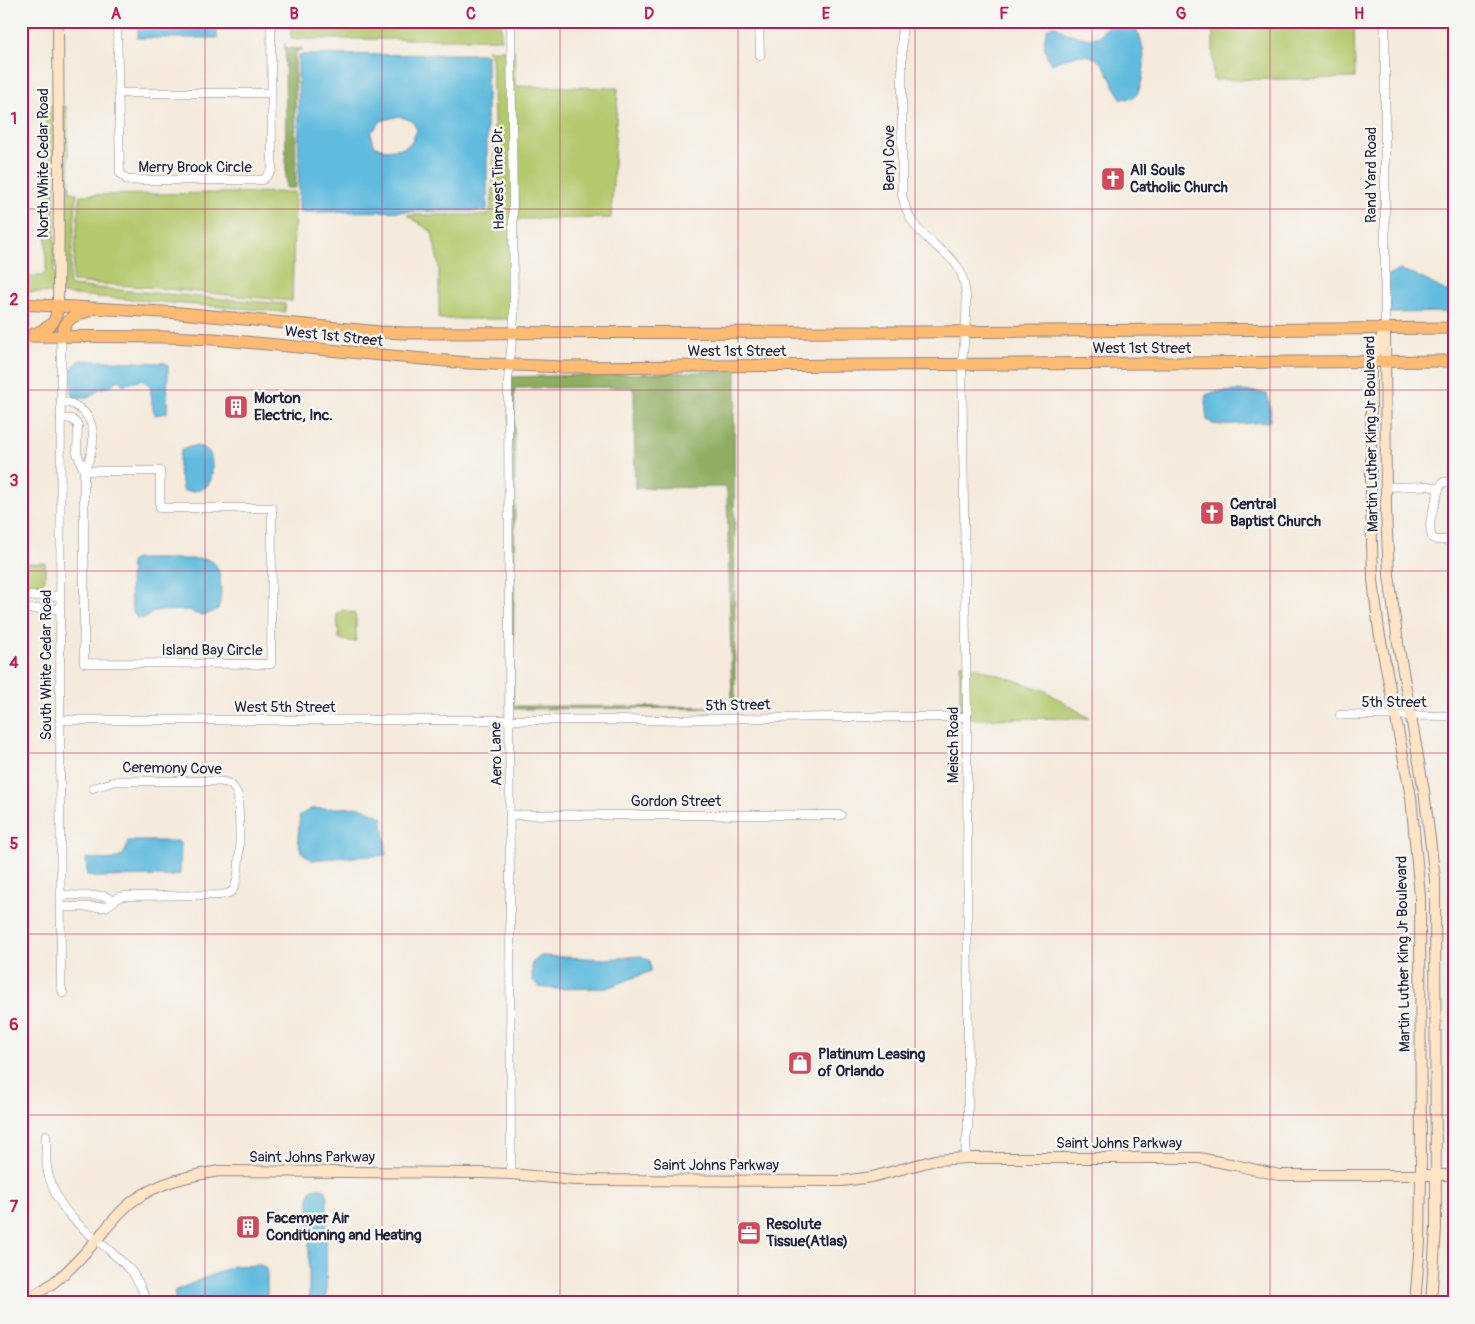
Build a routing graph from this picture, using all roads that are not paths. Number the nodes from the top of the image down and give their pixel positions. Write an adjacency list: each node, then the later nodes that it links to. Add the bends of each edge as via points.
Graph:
1 (58, 21): 12 (main road, North White Cedar Road)
2 (117, 21): 10 (street, Merry Brook Circle)
3 (271, 21): 9 (street, Merry Brook Circle)
4 (511, 21): 17 (street, Harvest Time Dr.)
5 (759, 21): 8 (street)
6 (902, 21): 16 (street, Beryl Cove, via 902,195 908,214 918,228 956,263 964,279)
7 (1385, 21): 14 (street, Rand Yard Road)
8 (760, 56)
9 (272, 92): 10 (street); 10 (street, Merry Brook Circle, via 272,170 263,180 126,180 120,173)
10 (119, 93)
11 (21, 304): 12 (main road, West 1st Street)
12 (58, 305): 13 (main road, West 1st Street); 18 (main road, via 55,321 49,327)
13 (98, 308): 17 (main road, West 1st Street, via 380,332); 19 (main road, via 67,320)
14 (1385, 328): 15 (main road, West 1st Street); 16 (main road, West 1st Street); 21 (main road, Martin Luther King Jr Boulevard); 22 (main road, Martin Luther King Jr Boulevard)
15 (1454, 328)
16 (965, 332): 17 (main road, West 1st Street); 23 (street, Meisch Road)
17 (513, 334): 24 (street, Aero Lane)
18 (25, 336): 19 (main road, West 1st Street)
19 (61, 336): 24 (main road, West 1st Street, via 214,339); 25 (street, South White Cedar Road)
20 (1454, 361): 22 (main road, West 1st Street)
21 (1371, 362): 22 (main road, West 1st Street); 23 (main road, West 1st Street); 37 (main road, Martin Luther King Jr Boulevard, via 1373,580)
22 (1386, 362): 29 (main road, Martin Luther King Jr Boulevard)
23 (962, 364): 24 (main road, West 1st Street); 40 (street, Meisch Road)
24 (510, 365): 42 (street, Aero Lane)
25 (61, 401): 26 (street, South White Cedar Road); 27 (street, Island Bay Circle, via 83,411 92,425 91,458)
26 (61, 418): 27 (street, Island Bay Circle, via 72,419 78,426 77,453); 33 (street, South White Cedar Road)
27 (84, 471): 27 (street, Island Bay Circle, via 160,471 160,508 272,508 271,664 84,663)
28 (1454, 482): 30 (street, via 1443,482)
29 (1386, 487): 30 (street); 38 (main road, Martin Luther King Jr Boulevard, via 1389,575)
30 (1438, 488): 31 (street, via 1432,511 1432,538)
31 (1454, 540)
32 (21, 596): 33 (street)
33 (60, 596): 35 (street, South White Cedar Road)
34 (21, 609): 35 (street)
35 (60, 609): 41 (street, South White Cedar Road)
36 (1340, 715): 37 (street, 5th Street)
37 (1395, 716): 38 (street, 5th Street); 51 (main road, Martin Luther King Jr Boulevard, via 1416,852 1420,896)
38 (1411, 716): 39 (street, 5th Street); 53 (main road, Martin Luther King Jr Boulevard, via 1429,821 1435,879)
39 (1447, 716)
40 (967, 717): 42 (street, 5th Street); 55 (street, Meisch Road)
41 (60, 720): 42 (street, West 5th Street); 46 (street, South White Cedar Road)
42 (510, 720): 44 (street, Aero Lane)
43 (93, 788): 48 (street, Ceremony Cove, via 116,781 212,781 228,782 234,786 238,796 239,865 232,892 222,895 124,896)
44 (511, 815): 45 (street, Gordon Street); 56 (street, Aero Lane)
45 (842, 815)
46 (61, 894): 47 (street, Ceremony Cove); 49 (street, South White Cedar Road)
47 (91, 895): 48 (street, Ceremony Cove, via 105,896); 50 (street)
48 (114, 901): 50 (street, Ceremony Cove, via 106,907)
49 (61, 907): 50 (street, Ceremony Cove); 52 (street, South White Cedar Road)
50 (92, 907)
51 (1420, 976): 53 (main road, via 1427,978 1430,984 1430,1032); 57 (main road, Martin Luther King Jr Boulevard)
52 (63, 993)
53 (1436, 1042): 58 (main road, Martin Luther King Jr Boulevard)
54 (46, 1135): 60 (street, via 48,1176 52,1189 70,1217)
55 (966, 1158): 56 (main road, Saint Johns Parkway, via 935,1160 872,1177 842,1181 575,1180); 57 (main road, Saint Johns Parkway, via 1199,1158 1279,1175)
56 (511, 1174): 60 (main road, Saint Johns Parkway, via 219,1171 160,1185 119,1213)
57 (1421, 1176): 58 (main road, Saint Johns Parkway); 63 (main road, Martin Luther King Jr Boulevard)
58 (1436, 1176): 59 (main road, Saint Johns Parkway); 64 (main road, Martin Luther King Jr Boulevard)
59 (1454, 1176)
60 (96, 1240): 61 (main road, Saint Johns Parkway, via 64,1275 48,1288); 62 (street, via 122,1261 138,1282)
61 (21, 1301)
62 (148, 1303)
63 (1415, 1303)
64 (1431, 1303)

